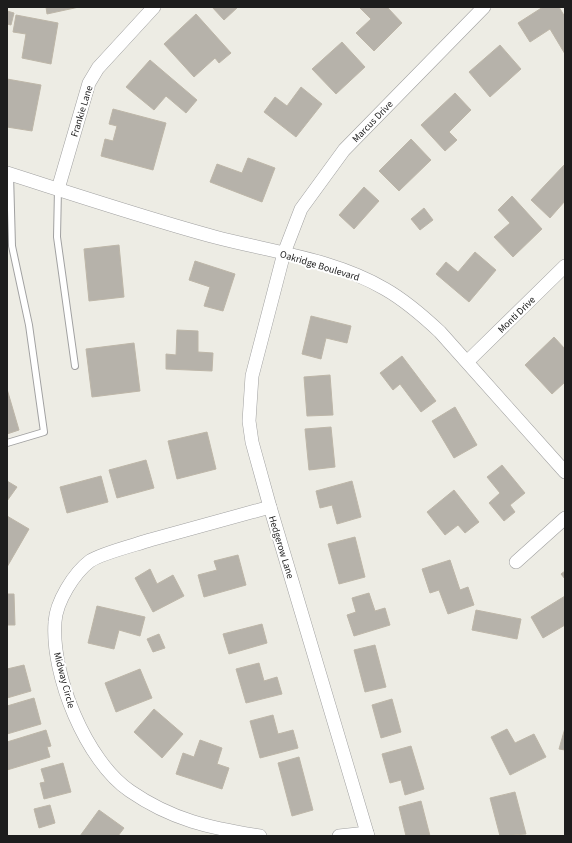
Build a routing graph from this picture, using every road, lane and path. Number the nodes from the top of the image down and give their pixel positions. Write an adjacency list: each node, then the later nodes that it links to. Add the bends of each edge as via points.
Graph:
1 (154, 7): 4 (street, Frankie Lane, via 98,68 89,83)
2 (484, 7): 6 (street, Marcus Drive, via 344,150 301,209)
3 (8, 174): 4 (street, Oakridge Boulevard); 5 (lane)
4 (58, 190): 6 (street, Oakridge Boulevard, via 215,236); 9 (lane, via 57,237)
5 (9, 202): 10 (lane, via 12,246 29,325 44,432)
6 (284, 253): 8 (street, Oakridge Boulevard, via 345,271 384,288 419,313); 12 (street, Hedgerow Lane, via 252,376 250,394 249,421 252,442)
7 (565, 266): 8 (street, Monti Drive)
8 (468, 361): 11 (street, Oakridge Boulevard)
9 (75, 366)
10 (7, 443)
11 (565, 472)
12 (270, 507): 15 (street, Hedgerow Lane); 16 (street, Midway Circle, via 123,548 90,561 65,590 55,621 59,665 76,719 97,757 129,790 166,813 214,828)
13 (565, 518): 14 (street)
14 (516, 562)
15 (368, 834): 17 (street)
16 (260, 836)
17 (338, 836)

